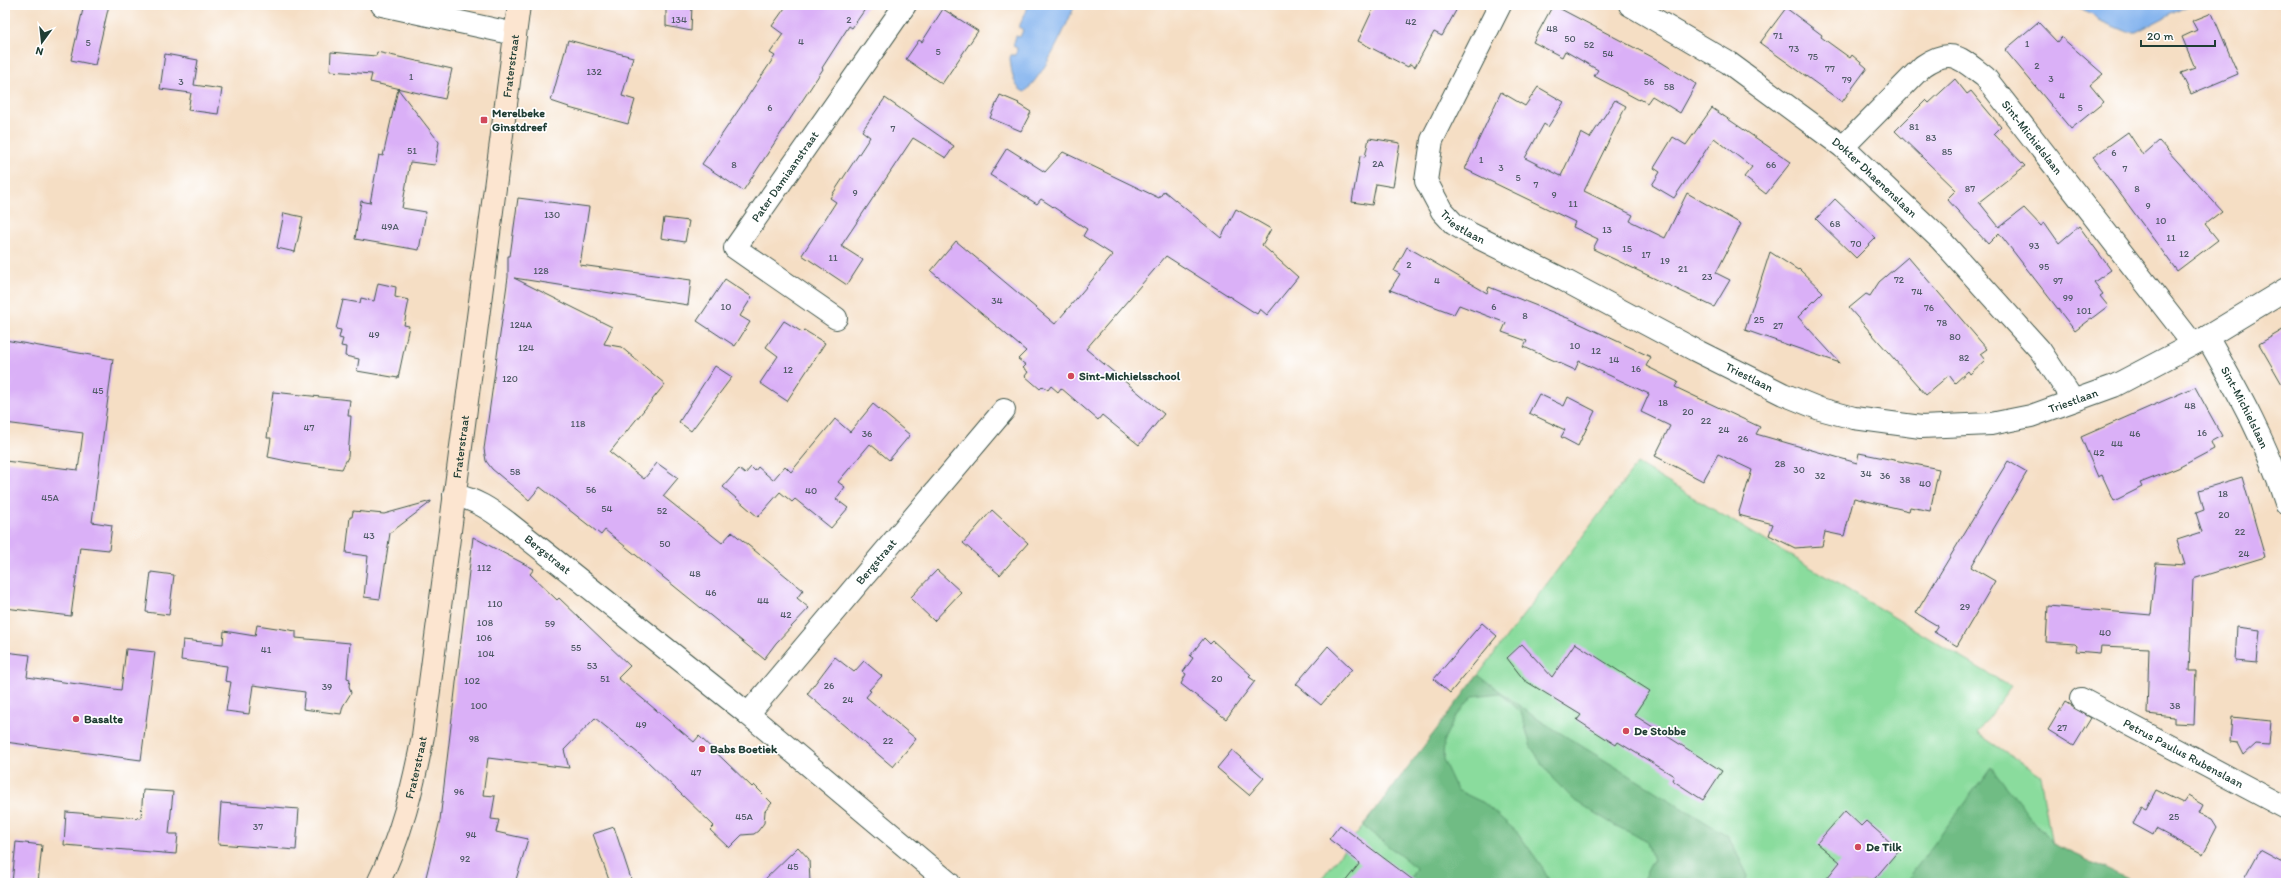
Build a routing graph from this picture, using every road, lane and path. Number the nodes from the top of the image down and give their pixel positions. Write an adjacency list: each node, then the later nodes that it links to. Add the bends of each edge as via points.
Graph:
1 (382, 5): 6 (street)
2 (519, 5): 6 (street, Fraterstraat)
3 (905, 5): 9 (street, Pater Damiaanstraat, via 735,248)
4 (1500, 5): 11 (street, Triestlaan, via 1432,140 1426,181 1442,211 1454,224 1695,350 1820,409 1854,418 1921,427 1990,424 2031,416)
5 (1630, 5): 7 (street, Dokter Dhaenenslaan, via 1729,63)
6 (515, 34): 13 (street, Fraterstraat)
7 (1843, 147): 10 (street, Sint-Michielslaan, via 1923,66 1936,57 1956,56 1985,77); 11 (street, Dokter Dhaenenslaan, via 1940,239 2040,350)
8 (2286, 289): 10 (street, Triestlaan)
9 (836, 318)
10 (2200, 340): 11 (street, Triestlaan, via 2114,386); 14 (street, Sint-Michielslaan, via 2241,396 2274,464)
11 (2073, 400)
12 (1004, 410): 16 (street, Bergstraat)
13 (454, 494): 16 (street, Bergstraat, via 467,497 488,508 507,522); 18 (street, Fraterstraat, via 423,736 411,793 399,833)
14 (2286, 503)
15 (2081, 699): 17 (street, Petrus Paulus Rubenslaan)
16 (748, 714): 19 (street, Bergstraat)
17 (2286, 808)
18 (378, 883)
19 (949, 883)

